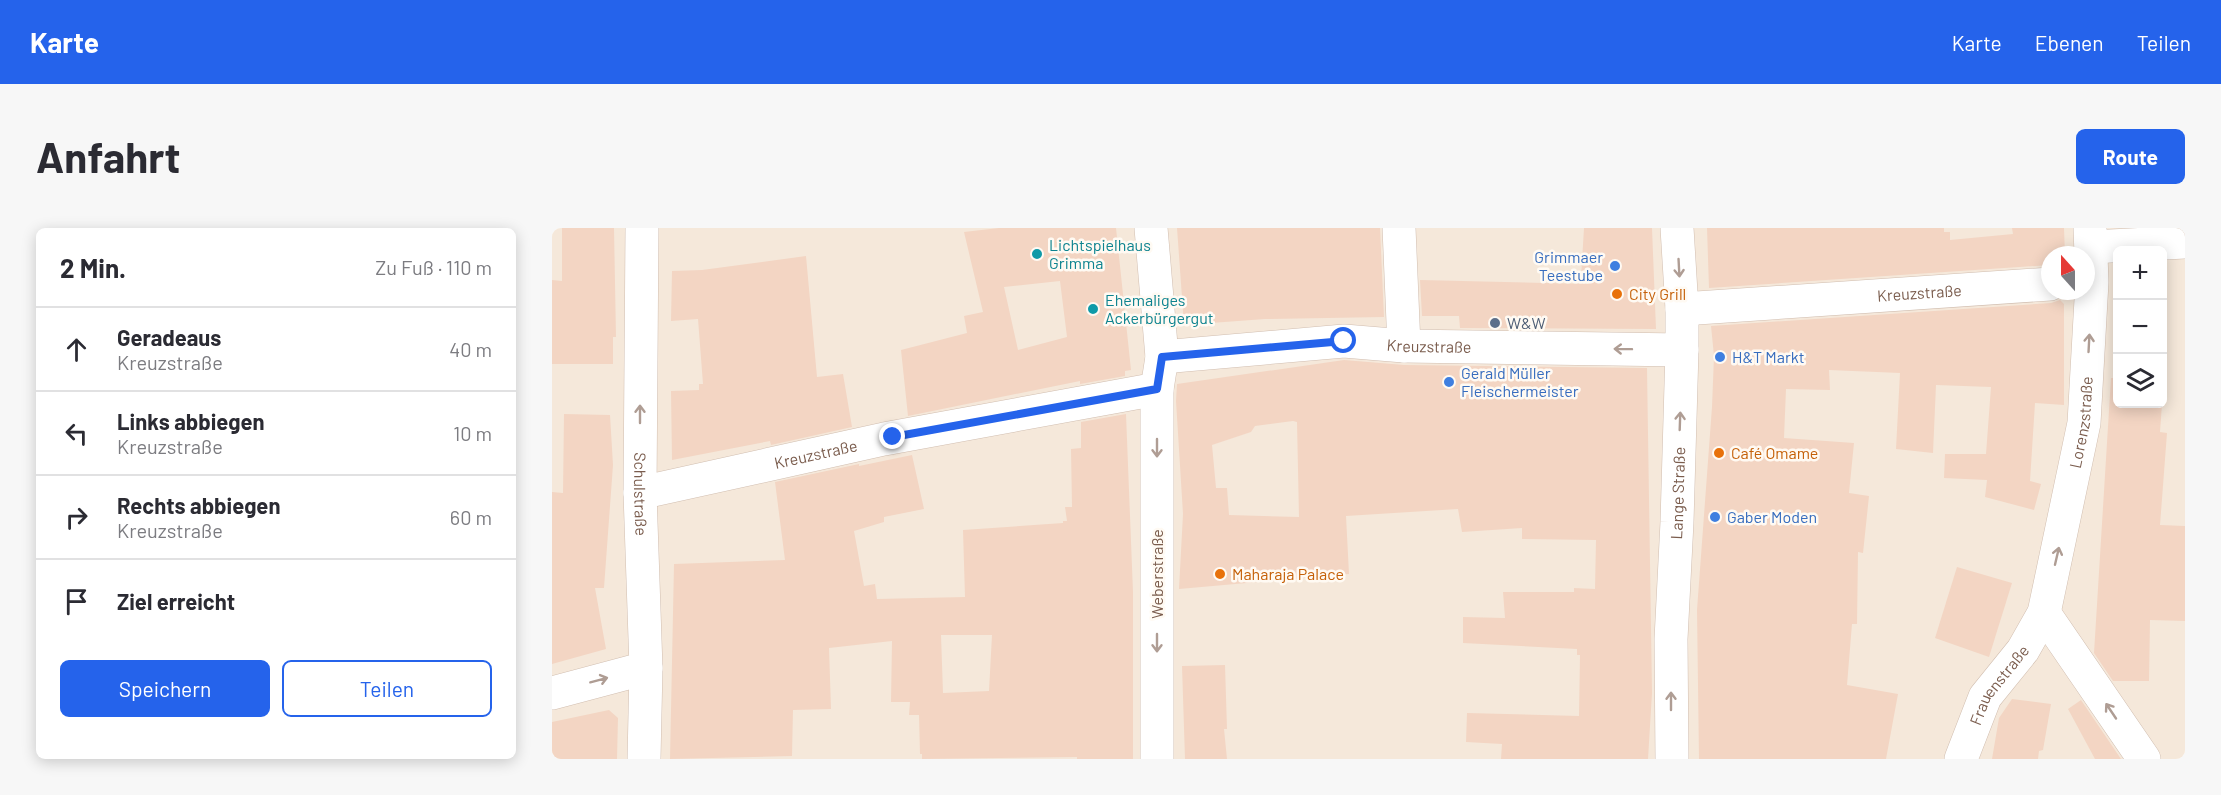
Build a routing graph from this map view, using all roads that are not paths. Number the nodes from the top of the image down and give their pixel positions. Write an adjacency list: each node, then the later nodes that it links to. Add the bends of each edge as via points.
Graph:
1 (642, 228): 14 (street, Schulstraße, one-way to 1)
2 (1151, 228): 12 (street)
3 (1399, 228): 10 (street)
4 (1677, 228): 9 (street, Lange Straße, one-way to 9)
5 (2091, 237): 6 (street)
6 (2185, 243)
7 (2041, 284): 9 (street, Kreuzstraße)
8 (2088, 300): 15 (street, Lorenzstraße, one-way to 8, via 2084,423)
9 (1682, 309): 11 (street, Lange Straße)
10 (1404, 346): 11 (street, Kreuzstraße, one-way to 10); 12 (street, Kreuzstraße, via 1344,341)
11 (1682, 350): 20 (street, Lange Straße, one-way to 11, via 1671,639)
12 (1162, 357): 13 (street)
13 (1157, 389): 14 (street, Kreuzstraße, via 893,437); 19 (street, Weberstraße, one-way to 19)
14 (640, 493): 16 (street, Schulstraße)
15 (2044, 614): 21 (street, Frauenstraße, via 2023,650 1985,697); 22 (street, one-way to 15)
16 (646, 668): 17 (street, one-way to 16); 18 (street, Schulstraße)
17 (552, 693)
18 (644, 759)
19 (1157, 759)
20 (1672, 759)
21 (1961, 759)
22 (2144, 759)

